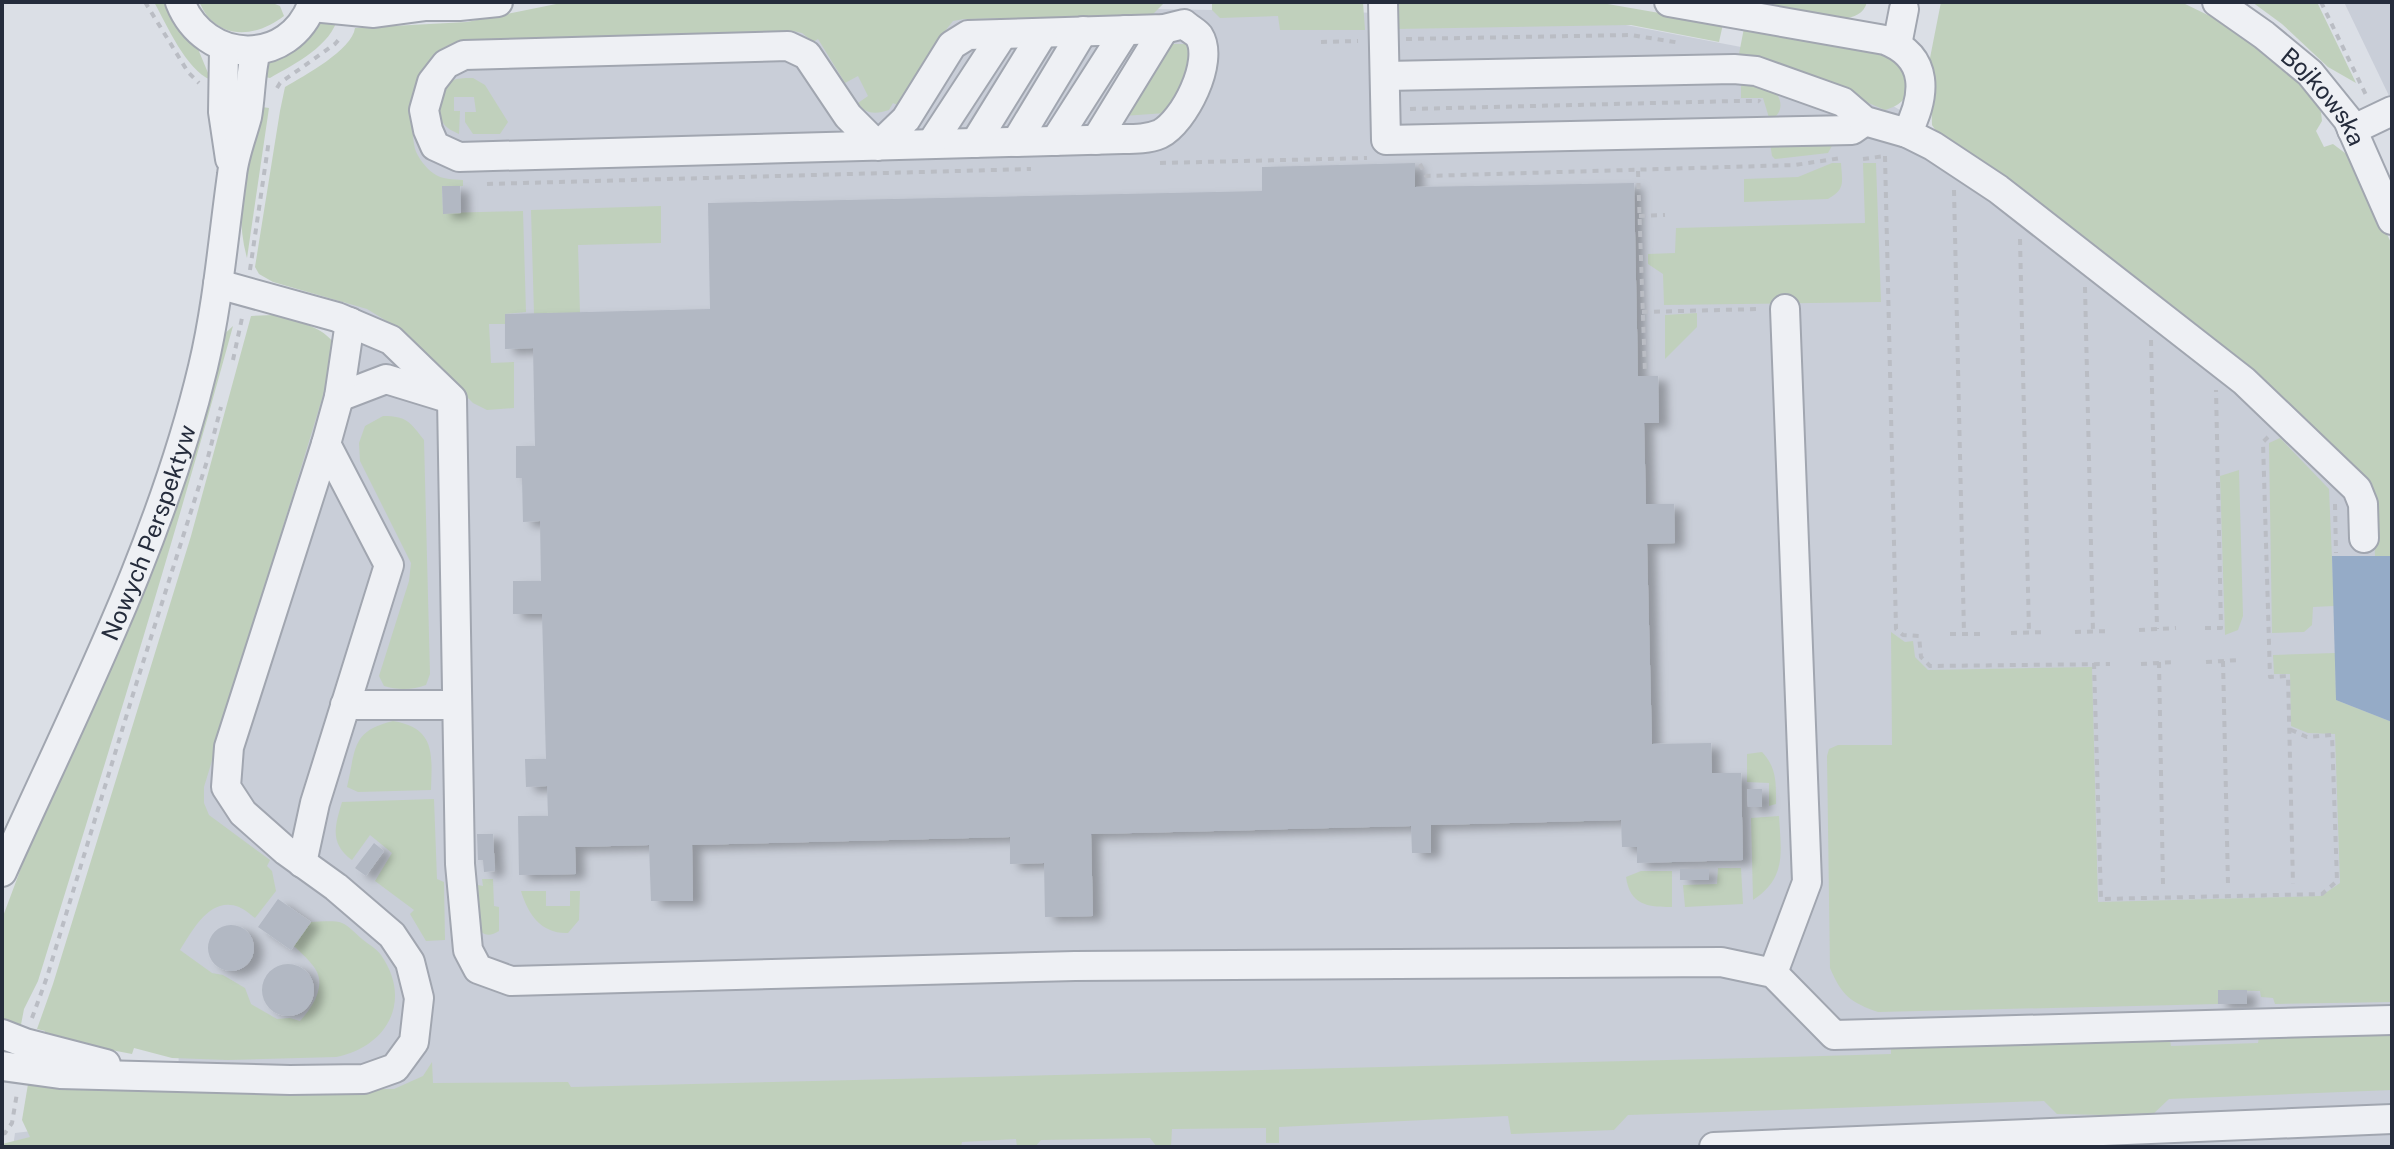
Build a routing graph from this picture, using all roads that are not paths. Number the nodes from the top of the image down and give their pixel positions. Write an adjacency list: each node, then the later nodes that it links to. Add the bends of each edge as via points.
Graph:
1 (180, 2): 15 (street, via 201,35)
2 (498, 2): 6 (street)
3 (1383, 2): 17 (street)
4 (1669, 2): 14 (street)
5 (2217, 2): 21 (street, Bojkowska, via 2310,73)
6 (420, 4): 7 (street, via 374,13)
7 (312, 5): 16 (street, via 287,38)
8 (1904, 9): 14 (street)
9 (1178, 19): 10 (street); 23 (street); 23 (street, via 1199,37 1201,78 1163,132 1147,139)
10 (1126, 30): 11 (street); 24 (street)
11 (1083, 31): 12 (street); 25 (street)
12 (1043, 33): 13 (street); 26 (street)
13 (1003, 34): 27 (street); 29 (street, via 968,35 952,45 906,119)
14 (1897, 45): 28 (street, via 1919,71 1919,97)
15 (224, 49): 16 (street); 30 (street, Nowych Perspektyw, via 223,112)
16 (256, 51): 30 (street, Nowych Perspektyw)
17 (1385, 76): 18 (street, via 1717,69 1756,71); 22 (street, via 1394,113 1386,140)
18 (1796, 84): 20 (street, via 1843,102); 22 (street)
19 (2386, 114): 21 (street)
20 (1865, 121): 22 (street, via 1852,130); 28 (street)
21 (2352, 130): 31 (street, Bojkowska)
22 (1791, 131)
23 (1110, 140): 24 (street)
24 (1055, 141): 25 (street)
25 (1016, 142): 26 (street)
26 (975, 143): 27 (street)
27 (931, 144): 29 (street)
28 (1902, 145): 38 (street, via 1933,146 2027,210 2244,381 2357,489)
29 (878, 146): 29 (street, via 848,116 807,55 788,46 464,55 446,64 432,82 424,110 435,146 459,157)
30 (232, 172): 32 (street, Nowych Perspektyw)
31 (2392, 220)
32 (218, 284): 34 (street); 42 (street, Nowych Perspektyw, via 204,364 150,538)
33 (1785, 309): 43 (street, via 1807,882)
34 (350, 322): 35 (street); 36 (street, via 391,340)
35 (339, 397): 36 (street, via 386,379); 37 (street)
36 (452, 399): 40 (street)
37 (326, 444): 39 (street, via 389,565); 41 (street, via 229,747 226,787 243,813)
38 (2364, 538)
39 (345, 705): 40 (street); 41 (street)
40 (457, 705): 43 (street, via 460,864 468,950 478,969 511,981 1075,966 1721,962)
41 (302, 863): 45 (street, via 392,935 410,962 419,998 414,1042 395,1068 364,1079 157,1076)
42 (2, 872)
43 (1773, 973): 44 (street, via 1834,1035)
44 (2392, 1020)
45 (13, 1053)
46 (2392, 1119): 47 (street)
47 (1714, 1147)

